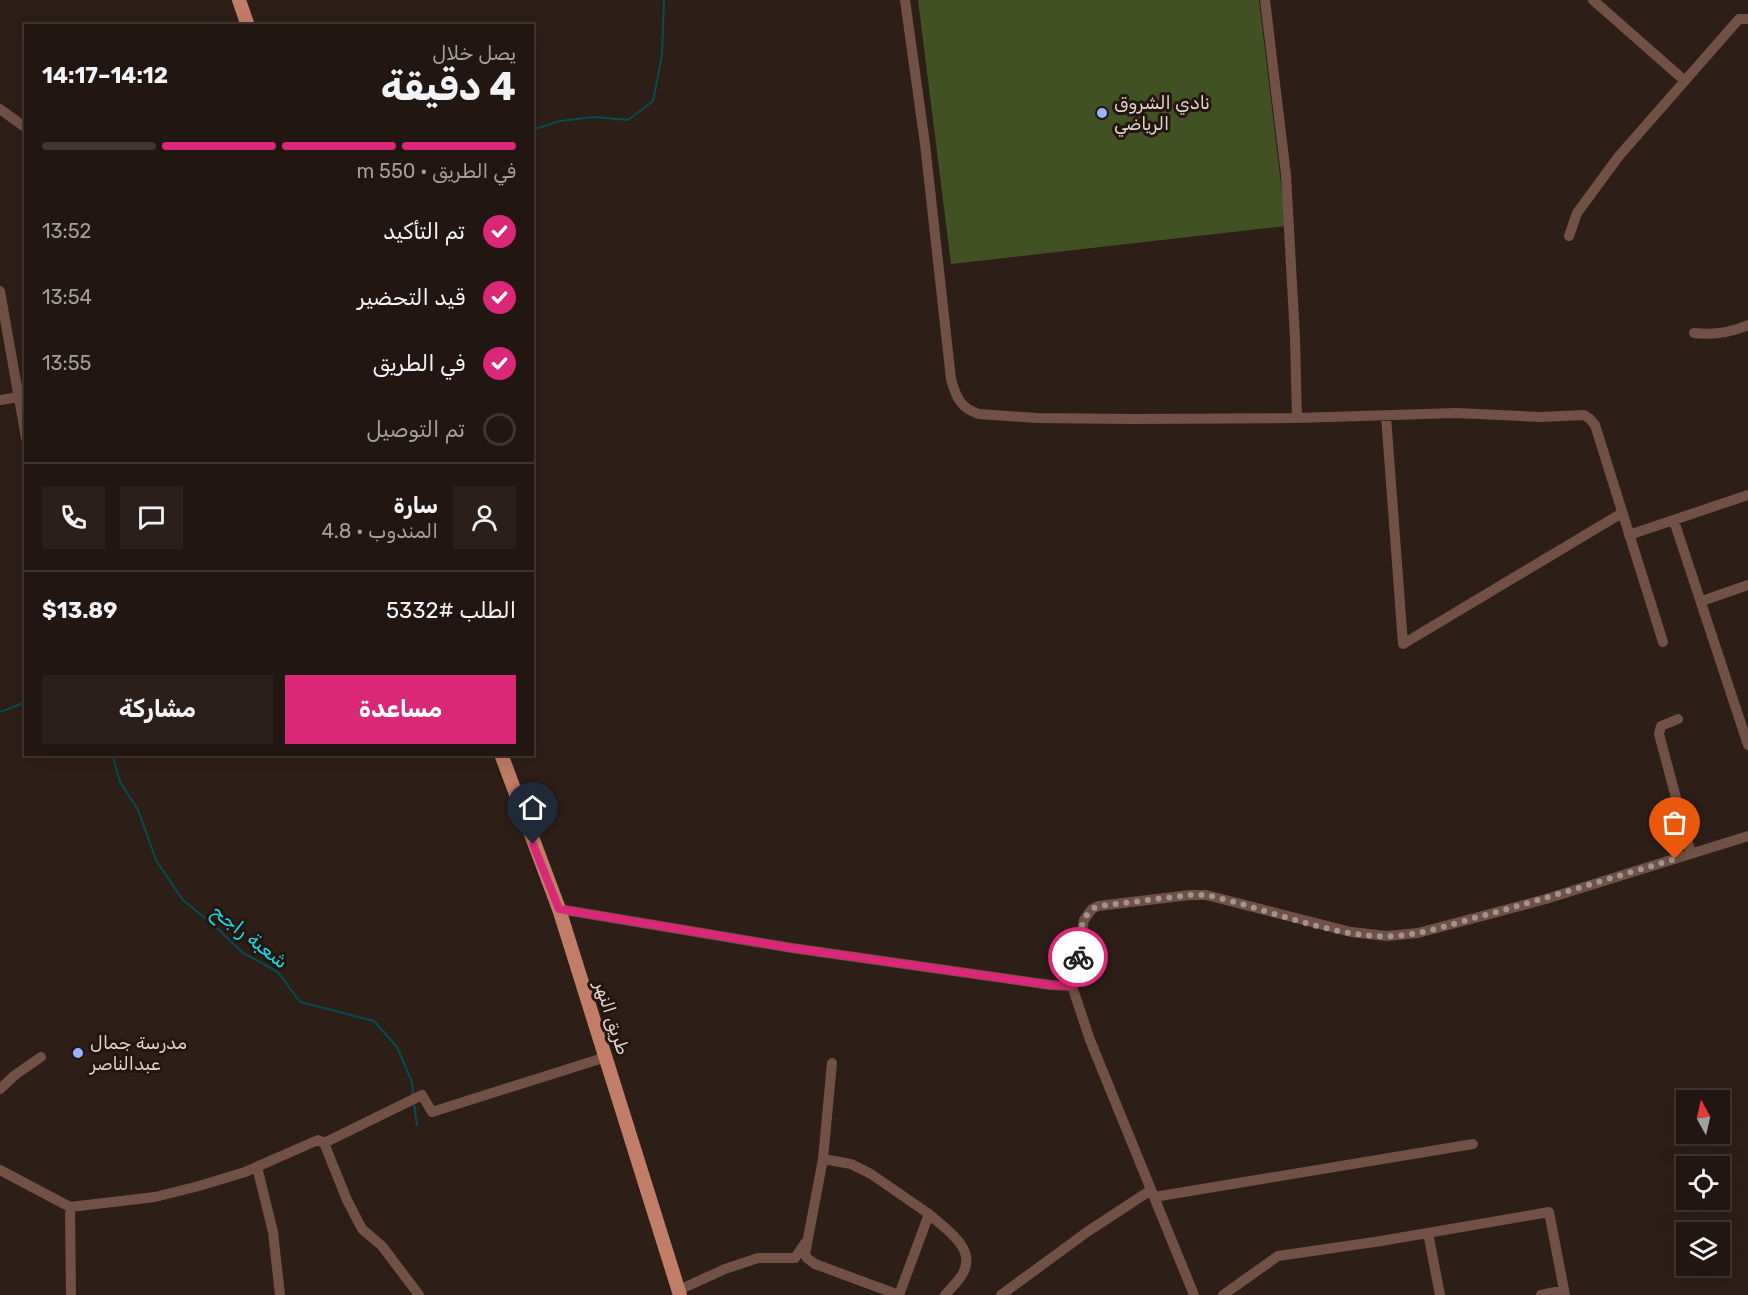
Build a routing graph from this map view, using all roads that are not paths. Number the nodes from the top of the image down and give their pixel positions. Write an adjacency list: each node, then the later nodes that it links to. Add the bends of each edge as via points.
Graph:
1 (239, 0): 6 (main road)
2 (905, 0): 17 (street, via 951,379 963,405 979,414 1036,418)
3 (1265, 0): 17 (street, via 1286,175)
4 (1593, 0): 7 (street)
5 (1748, 19): 7 (street, via 1739,19 1731,26)
6 (247, 24)
7 (1685, 81): 10 (street, via 1619,156 1577,213)
8 (0, 109): 9 (street)
9 (24, 127)
10 (1569, 236)
11 (0, 291): 14 (street)
12 (1748, 325): 13 (street)
13 (1694, 333)
14 (23, 397): 15 (street)
15 (0, 400)
16 (1386, 416): 17 (street); 19 (street, via 1584,415 1595,425); 19 (street, via 1403,644)
17 (1298, 418)
18 (1748, 495): 20 (street)
19 (1622, 513): 21 (street)
20 (1674, 521): 21 (street); 23 (street)
21 (1629, 535): 24 (street)
22 (1748, 585): 23 (street)
23 (1702, 601): 26 (street)
24 (1663, 642)
25 (1678, 719): 29 (street, via 1661,726 1659,734)
26 (1748, 745)
27 (502, 756): 30 (main road, طريق النهر)
28 (1748, 836): 29 (street)
29 (1691, 854): 31 (street, via 1534,902 1418,933 1387,936 1311,923 1206,895 1098,906 1084,920)
30 (559, 909): 31 (street, via 792,948); 33 (main road, طريق النهر)
31 (1072, 986): 41 (street)
32 (41, 1057): 35 (street)
33 (606, 1057): 36 (street, via 432,1113 422,1095); 46 (main road, طريق النهر)
34 (832, 1063): 38 (street)
35 (0, 1089)
36 (324, 1143): 42 (street, via 318,1140 254,1168 199,1186 155,1197); 50 (street, via 362,1228 382,1246)
37 (1473, 1144): 41 (street)
38 (823, 1159): 43 (street, via 851,1164 871,1174); 45 (street)
39 (0, 1170): 42 (street)
40 (258, 1170): 49 (street, via 273,1232)
41 (1152, 1194): 53 (street, via 1087,1232); 54 (street)
42 (70, 1207): 48 (street)
43 (929, 1214): 51 (street); 52 (street, via 962,1244 966,1253 966,1268)
44 (1428, 1233): 47 (street, via 1549,1212); 55 (street, via 1278,1256); 56 (street)
45 (806, 1242): 46 (street, via 795,1258 758,1258); 51 (street, via 805,1254 810,1261)
46 (679, 1292)
47 (1564, 1293): 57 (street)
48 (71, 1295)
49 (280, 1295)
50 (420, 1295)
51 (899, 1295)
52 (945, 1295)
53 (1001, 1295)
54 (1194, 1295)
55 (1223, 1295)
56 (1440, 1295)
57 (1541, 1295)

